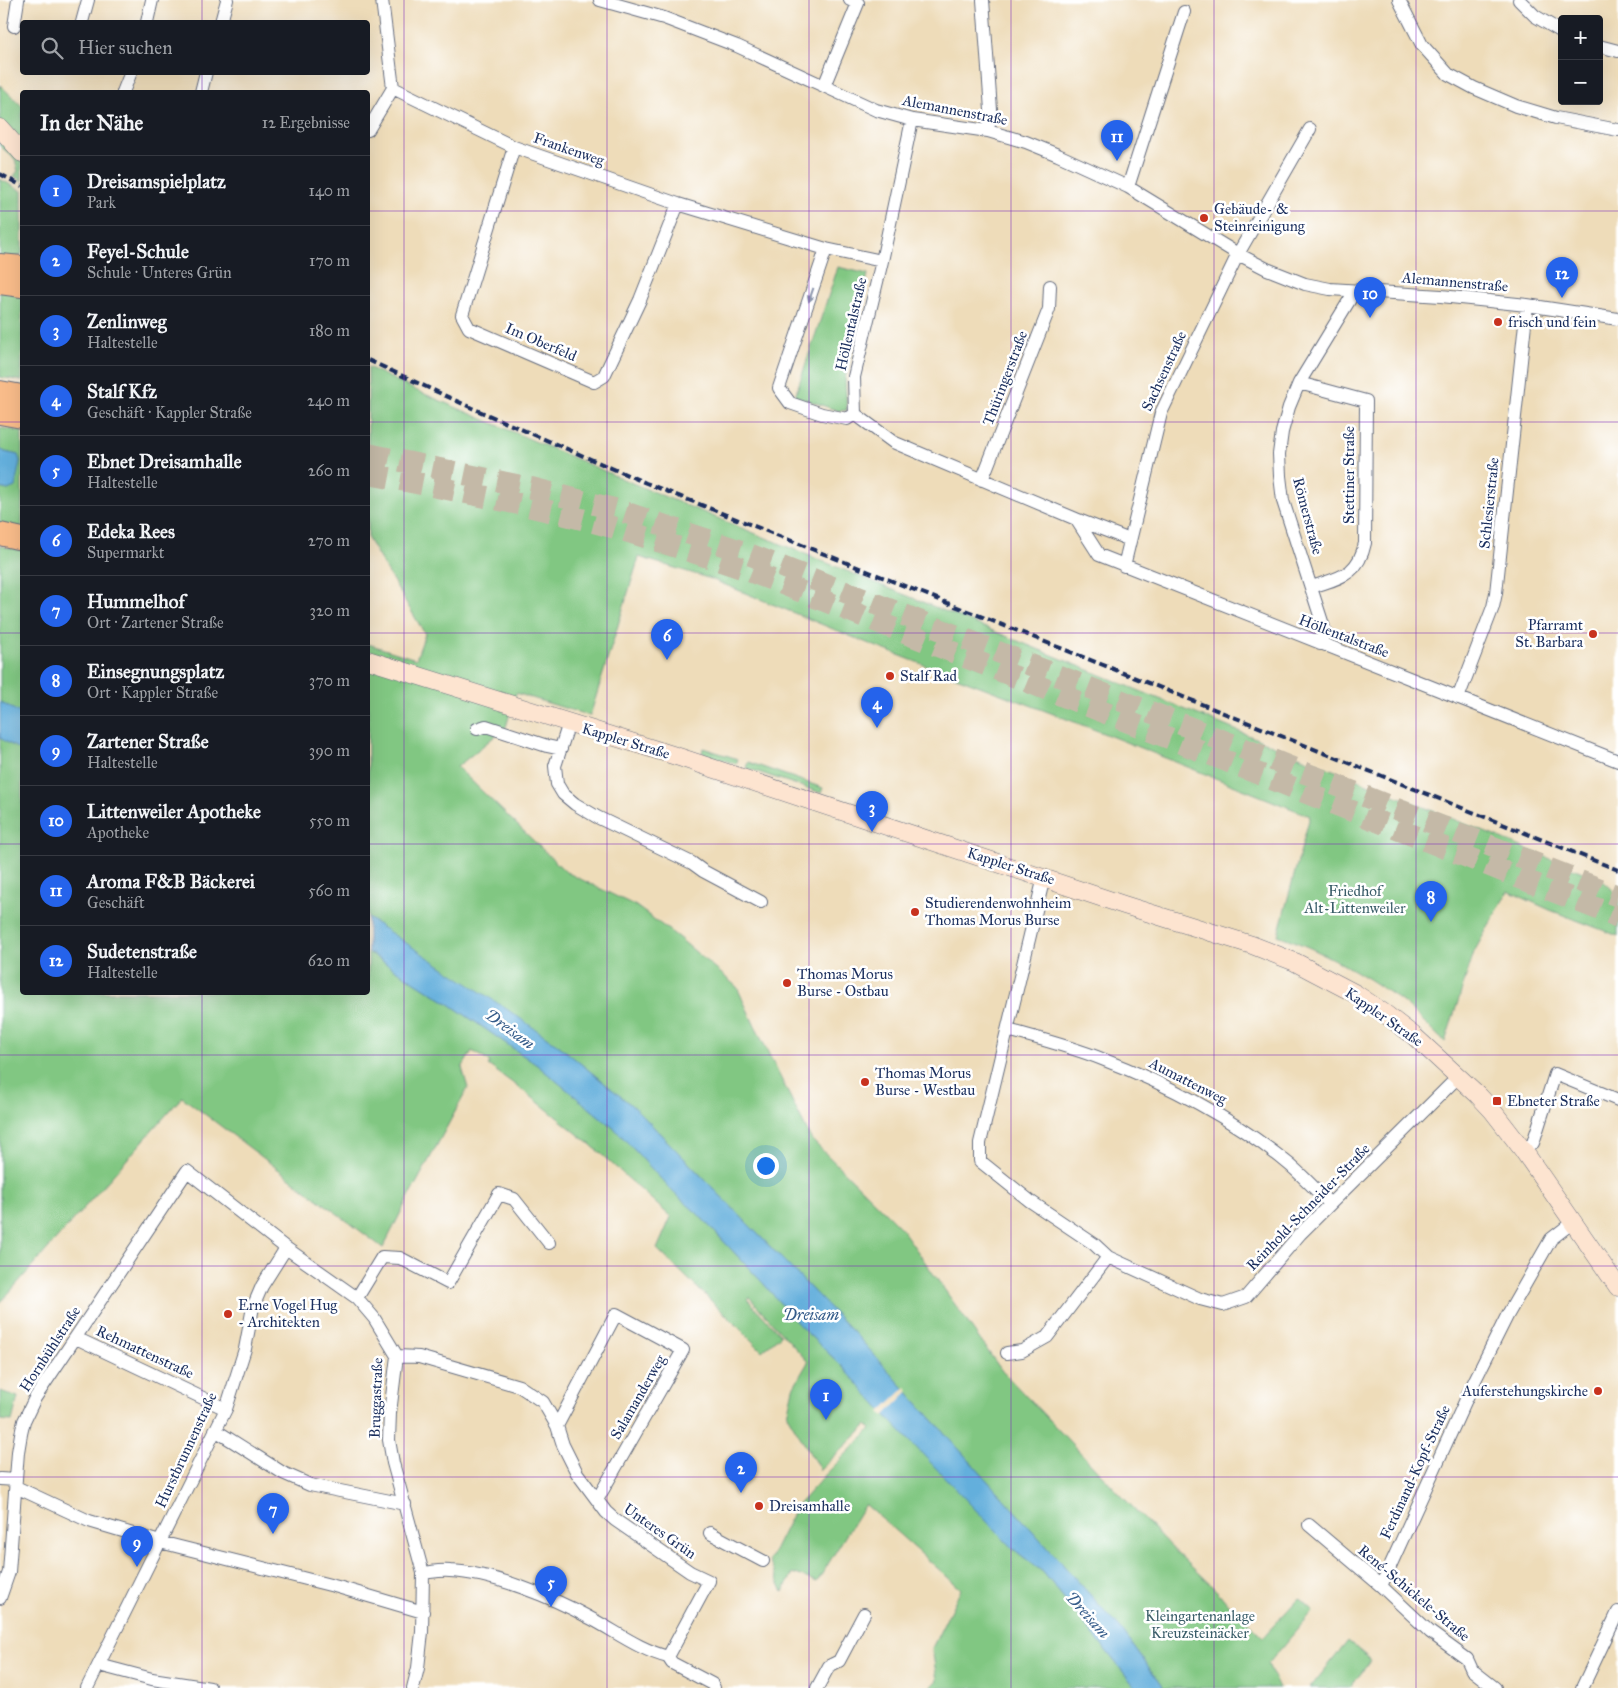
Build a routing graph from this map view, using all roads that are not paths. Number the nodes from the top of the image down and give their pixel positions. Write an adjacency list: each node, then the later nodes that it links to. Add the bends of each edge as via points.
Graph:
1 (18, 0): 15 (street)
2 (88, 0): 12 (street)
3 (152, 0): 13 (street)
4 (227, 0): 14 (street)
5 (382, 0): 22 (street)
6 (600, 0): 21 (street, Alemannenstraße, via 664,18 728,42)
7 (850, 0): 21 (street, via 858,3)
8 (983, 0): 30 (street, via 991,110)
9 (1399, 0): 29 (street, via 1422,45 1448,74 1516,106 1556,118)
10 (1519, 0): 16 (street, via 1535,16)
11 (1184, 12): 33 (street)
12 (83, 20)
13 (147, 20)
14 (222, 20)
15 (14, 26)
16 (1558, 30)
17 (1603, 47): 18 (street)
18 (1618, 52)
19 (130, 75): 23 (street)
20 (205, 75): 24 (street)
21 (824, 86): 25 (street, Alemannenstraße, via 876,110)
22 (393, 88): 26 (street); 31 (street, Frankenweg)
23 (124, 90)
24 (202, 90)
25 (912, 120): 30 (street, Alemannenstraße); 37 (street, Höllentalstraße)
26 (370, 127)
27 (0, 128): 32 (street)
28 (1310, 130): 36 (street, Sachsenstraße)
29 (1618, 130)
30 (988, 131): 33 (street, Alemannenstraße, via 1026,142)
31 (514, 147): 34 (street, Frankenweg); 34 (street, Im Oberfeld, via 462,315 469,328 594,382 604,376 640,300)
32 (20, 151)
33 (1128, 187): 36 (street, Alemannenstraße)
34 (678, 204): 35 (street, Frankenweg)
35 (826, 249): 37 (street, Frankenweg); 48 (street, one-way to 48, via 779,388 790,403 822,414)
36 (1238, 254): 41 (street, Alemannenstraße, via 1305,284); 56 (street, Sachsenstraße, via 1161,413)
37 (882, 261): 48 (street, Höllentalstraße, via 854,377)
38 (17, 270): 39 (highway)
39 (0, 283)
40 (1050, 286): 52 (street, Thüringerstraße, via 1049,309)
41 (1355, 291): 42 (street, Alemannenstraße); 44 (street, Römerstraße)
42 (1527, 305): 43 (street, Alemannenstraße); 61 (street, Schlesierstraße, via 1496,593)
43 (1618, 319)
44 (1299, 382): 58 (street, Römerstraße, via 1282,432 1280,476 1284,501); 58 (street, Stettiner Straße, via 1366,402 1365,543 1362,557 1353,570)
45 (0, 392): 46 (highway)
46 (20, 396)
47 (0, 413): 49 (highway)
48 (851, 416): 52 (street, via 894,442)
49 (20, 417)
50 (0, 423): 51 (highway)
51 (20, 423)
52 (982, 480): 53 (street)
53 (1076, 519): 56 (street); 57 (street, Höllentalstraße, via 1099,556)
54 (0, 534): 55 (highway)
55 (20, 539)
56 (1130, 540): 57 (street, Sachsenstraße)
57 (1124, 566): 59 (street, Höllentalstraße)
58 (1312, 587): 59 (street, Römerstraße, via 1325,632)
59 (1320, 644): 61 (street, Höllentalstraße)
60 (370, 661): 62 (street, Kappler Straße)
61 (1458, 698): 65 (street, Höllentalstraße)
62 (568, 723): 64 (street); 66 (street, Kappler Straße)
63 (476, 729): 64 (street, via 486,726)
64 (561, 749): 67 (street, via 555,766 557,784 575,804 692,863)
65 (1618, 761)
66 (1044, 877): 68 (street, Reinhold-Schneider-Straße); 69 (street, Kappler Straße, via 1295,962 1356,994 1384,1013)
67 (760, 902)
68 (1008, 1030): 73 (street, Aumattenweg, via 1101,1058 1203,1105 1290,1165); 77 (street, Reinhold-Schneider-Straße, via 980,1143 980,1161)
69 (1459, 1076): 71 (street, Kappler Straße, via 1492,1110); 73 (street, Reinhold-Schneider-Straße)
70 (1618, 1100): 71 (street, via 1555,1074 1533,1143)
71 (1523, 1150): 74 (street, Kappler Straße)
72 (186, 1171): 76 (street, Bruggastraße); 80 (street, Hornbühlstraße)
73 (1330, 1204): 77 (street, Reinhold-Schneider-Straße, via 1246,1297 1223,1305 1200,1299)
74 (1573, 1222): 78 (street, Kappler Straße); 95 (street, Ferdinand-Kopf-Straße, via 1551,1239 1507,1316)
75 (549, 1242): 79 (street, via 514,1199 499,1194 448,1284 400,1258 382,1257)
76 (286, 1248): 79 (street, Bruggastraße); 83 (street, Hurstbrunnenstraße, via 253,1307 245,1349)
77 (1108, 1257): 81 (street, via 1047,1337 1022,1351)
78 (1618, 1287)
79 (357, 1298): 82 (street, Bruggastraße, via 374,1318)
80 (76, 1338): 83 (street, Rehmattenstraße); 87 (street, Hornbühlstraße, via 35,1398 24,1421)
81 (1007, 1353)
82 (397, 1356): 84 (street, Unteres Grün, via 419,1357 519,1386 543,1402); 89 (street, Bruggastraße, via 389,1440)
83 (226, 1409): 85 (street, Hurstbrunnenstraße)
84 (556, 1426): 88 (street, Unteres Grün, via 577,1473); 88 (street, Salamanderweg, via 616,1314 683,1350)
85 (215, 1430): 89 (street, via 282,1473 310,1485); 92 (street, Hurstbrunnenstraße)
86 (0, 1479): 87 (street)
87 (16, 1484): 92 (street, via 90,1521); 96 (street, Hornbühlstraße, via 9,1572)
88 (597, 1500): 100 (street, Unteres Grün, via 616,1520 709,1582)
89 (405, 1504): 94 (street, Bruggastraße)
90 (1308, 1525): 95 (street, René-Schickele-Straße)
91 (710, 1533): 93 (street, Unteres Grün)
92 (160, 1542): 97 (street); 101 (street, Hurstbrunnenstraße)
93 (763, 1561)
94 (423, 1573): 97 (street, Bruggastraße); 100 (street, via 450,1571 519,1586)
95 (1381, 1586): 107 (street, René-Schickele-Straße, via 1430,1632 1468,1659 1472,1670)
96 (0, 1598)
97 (423, 1612): 104 (street, Bruggastraße)
98 (1618, 1612): 108 (street)
99 (864, 1614): 106 (street, via 839,1661 829,1666)
100 (668, 1657): 105 (street, via 672,1663)
101 (99, 1665): 102 (street, Hurstbrunnenstraße); 103 (street, via 152,1679)
102 (87, 1688)
103 (210, 1688)
104 (413, 1688)
105 (714, 1688)
106 (817, 1688)
107 (1495, 1688)
108 (1582, 1688)

